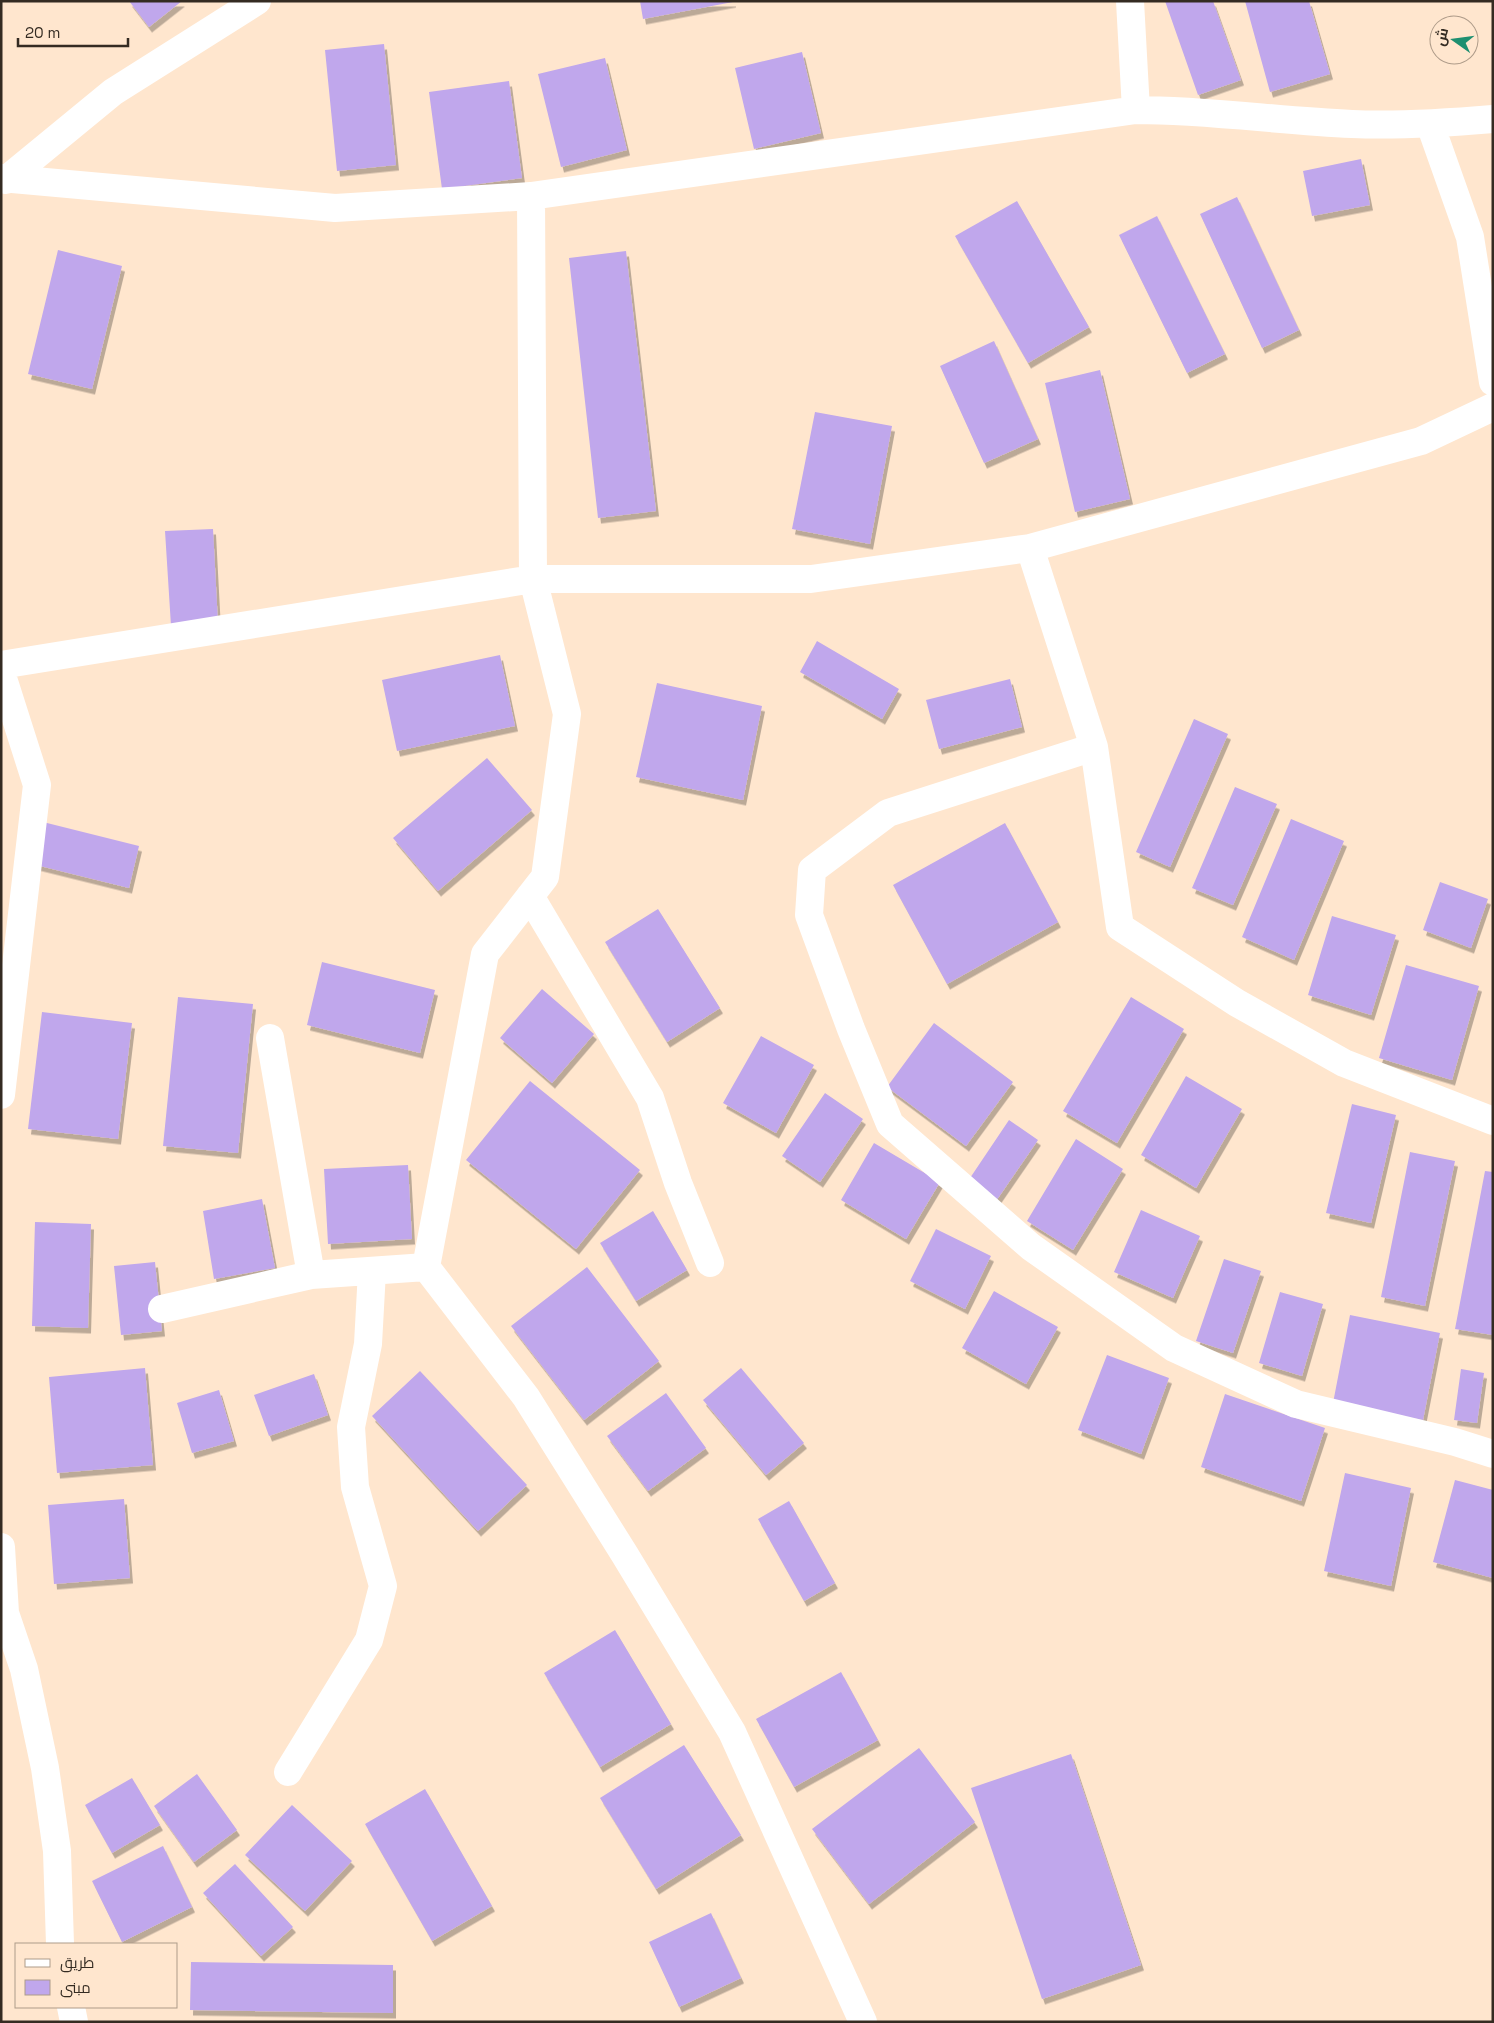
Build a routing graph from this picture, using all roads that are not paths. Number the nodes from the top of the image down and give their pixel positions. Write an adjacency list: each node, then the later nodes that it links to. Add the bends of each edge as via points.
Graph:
1 (257, 1): 6 (street, via 114,92)
2 (1130, 1): 3 (street)
3 (1136, 110): 5 (street, via 1353,124); 7 (street)
4 (1493, 119): 5 (street)
5 (1430, 124): 8 (street, via 1470,237)
6 (4, 179): 7 (street, via 335,208)
7 (531, 196): 11 (street)
8 (1493, 382)
9 (1493, 407): 10 (street, via 1421,441)
10 (1030, 548): 11 (street, via 811,580); 14 (street)
11 (533, 578): 12 (street); 15 (street, via 567,714 545,877)
12 (1, 665)
13 (1, 672): 17 (street, via 37,785)
14 (1094, 746): 18 (street, via 1120,927 1236,1003 1344,1063); 24 (street, via 888,813 812,870 809,915 890,1124 1031,1247 1174,1348 1296,1404)
15 (530, 896): 19 (street, via 650,1098); 20 (street, via 485,954)
16 (270, 1038): 22 (street)
17 (1, 1095)
18 (1493, 1121)
19 (710, 1263)
20 (426, 1267): 21 (street); 30 (street, via 526,1397 732,1732)
21 (372, 1271): 22 (street); 26 (street, via 368,1344 351,1427 355,1487 383,1586 369,1640)
22 (311, 1275): 23 (street)
23 (162, 1309)
24 (1493, 1454)
25 (1, 1547): 27 (street, via 5,1613 24,1670 49,1795 57,1851)
26 (288, 1772)
27 (60, 1943)
28 (71, 2008): 29 (street)
29 (74, 2022)
30 (863, 2022)

